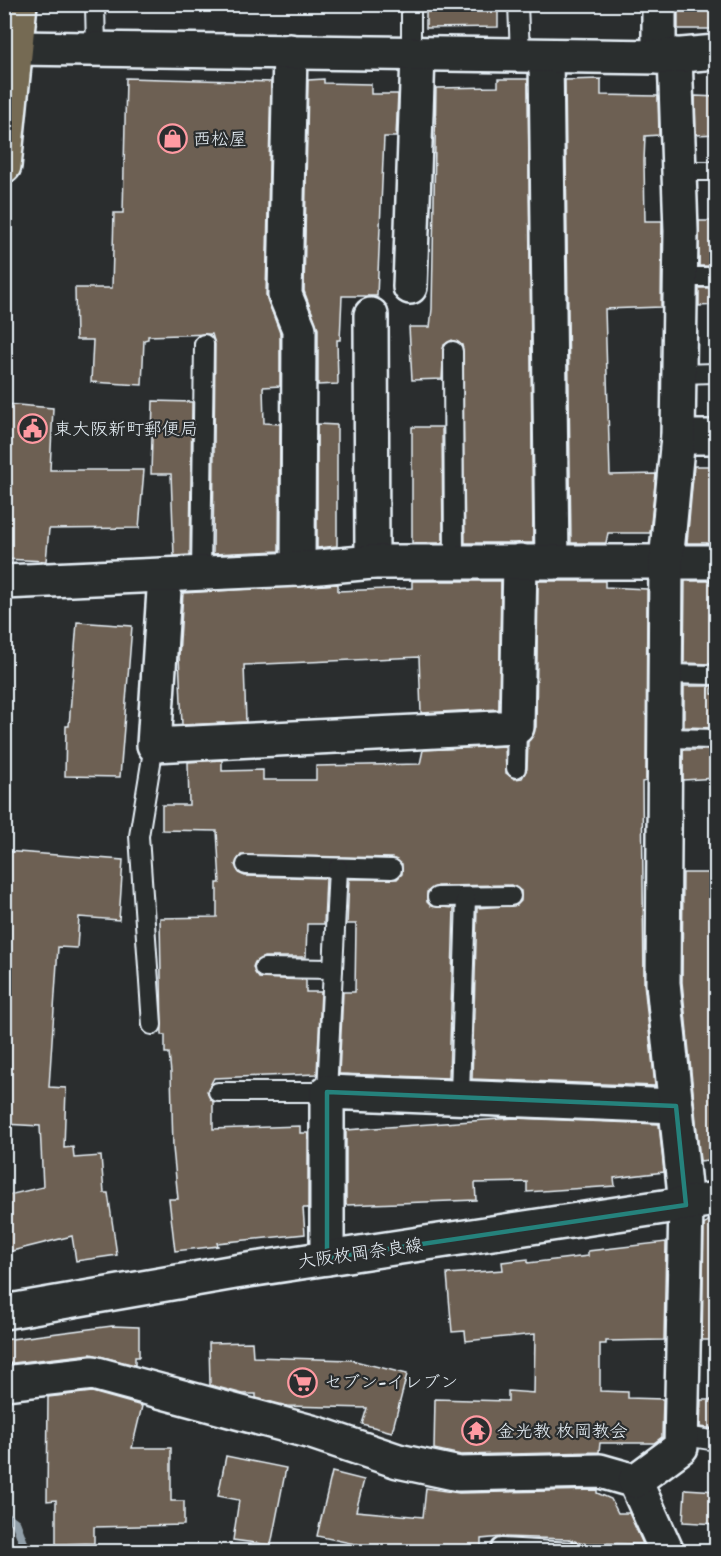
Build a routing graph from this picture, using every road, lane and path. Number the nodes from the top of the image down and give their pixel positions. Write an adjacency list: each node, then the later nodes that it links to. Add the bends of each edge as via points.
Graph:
1 (20, 4): 6 (highway)
2 (95, 4): 7 (lane)
3 (411, 4): 10 (lane)
4 (518, 4): 11 (lane)
5 (659, 4): 12 (street)
6 (10, 48): 7 (street); 13 (highway)
7 (96, 49): 8 (street)
8 (290, 51): 10 (street); 31 (street, via 285,295 299,329)
9 (717, 52): 12 (street)
10 (414, 55): 11 (street); 18 (street)
11 (533, 56): 12 (street); 28 (street)
12 (667, 56): 14 (street)
13 (4, 166)
14 (679, 171): 15 (lane); 16 (street)
15 (717, 171)
16 (681, 277): 17 (lane); 23 (street)
17 (717, 277)
18 (410, 287)
19 (371, 315): 27 (street)
20 (204, 344): 32 (lane)
21 (453, 351): 26 (lane)
22 (717, 373): 23 (lane)
23 (679, 374): 24 (street)
24 (678, 437): 25 (street); 29 (street)
25 (717, 437)
26 (454, 561): 27 (street); 28 (street)
27 (372, 562): 31 (street)
28 (536, 562): 29 (street); 37 (street)
29 (666, 562): 30 (street); 35 (street)
30 (717, 562)
31 (298, 569): 32 (street)
32 (201, 574): 33 (street)
33 (165, 575): 34 (street); 40 (street)
34 (4, 582)
35 (666, 674): 36 (lane); 38 (street)
36 (717, 675)
37 (517, 727): 40 (street); 41 (lane)
38 (665, 738): 39 (lane); 54 (street, via 663,983)
39 (717, 739)
40 (154, 745): 50 (lane, via 139,836)
41 (516, 768)
42 (246, 865): 43 (lane)
43 (338, 868): 44 (lane); 49 (lane)
44 (392, 869)
45 (511, 896): 47 (lane)
46 (437, 897): 47 (lane)
47 (466, 897): 53 (lane)
48 (264, 968): 49 (lane)
49 (333, 969): 52 (lane)
50 (152, 1025)
51 (218, 1092): 52 (lane)
52 (327, 1092): 53 (street); 56 (street)
53 (460, 1096): 54 (street)
54 (676, 1106): 55 (street)
55 (701, 1202): 56 (street, 大阪枚岡奈良線); 59 (street)
56 (327, 1258): 57 (street, 大阪枚岡奈良線)
57 (4, 1312)
58 (4, 1383): 61 (street, via 93,1372 315,1433 398,1461 459,1474 600,1470)
59 (680, 1435): 60 (lane); 61 (street, via 681,1447)
60 (717, 1441)
61 (634, 1481): 64 (street)
62 (501, 1548): 63 (lane)
63 (573, 1551)
64 (667, 1551)

